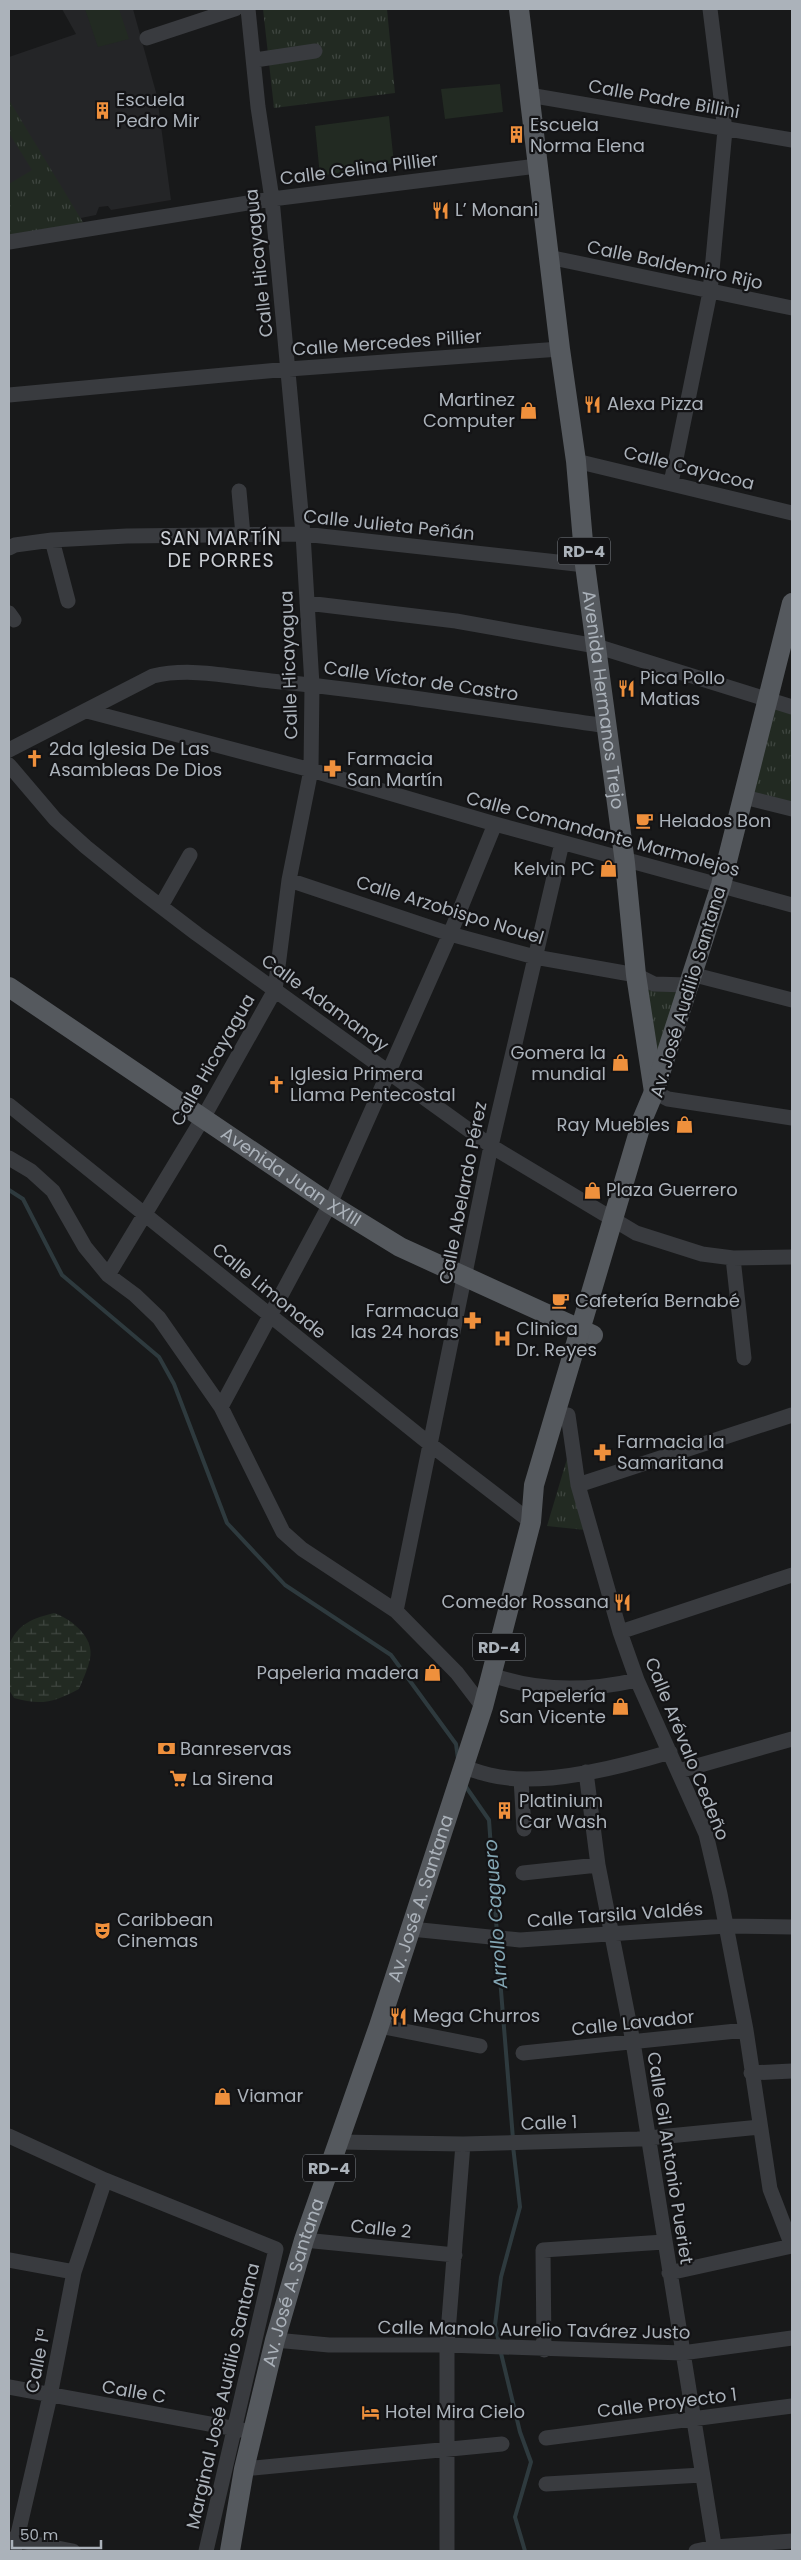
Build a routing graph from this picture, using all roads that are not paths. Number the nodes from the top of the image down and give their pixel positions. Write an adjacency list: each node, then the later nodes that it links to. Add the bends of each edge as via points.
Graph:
1 (235, 9): 5 (street)
2 (248, 9): 7 (street, Calle Hicayagua)
3 (519, 9): 8 (main road, Avenida Hermanos Trejo / RD-4)
4 (710, 9): 9 (street)
5 (147, 38)
6 (315, 51): 7 (street)
7 (255, 60): 12 (street, Calle Hicayagua, via 258,106)
8 (530, 95): 9 (street, Calle Padre Billini); 11 (main road, Avenida Hermanos Trejo / RD-4)
9 (725, 130): 10 (street, Calle Padre Billini); 15 (street)
10 (792, 140)
11 (537, 166): 12 (street, Calle Celina Pillier); 14 (main road, Avenida Hermanos Trejo / RD-4)
12 (272, 199): 13 (street, Calle Celina Pillier); 18 (street, Calle Hicayagua)
13 (9, 242)
14 (550, 260): 15 (street, Calle Baldemiro Rijo, via 558,259); 17 (main road, Avenida Hermanos Trejo / RD-4)
15 (710, 292): 16 (street, Calle Baldemiro Rijo); 21 (street)
16 (792, 308)
17 (560, 349): 18 (street, Calle Mercedes Pillier); 20 (main road, Avenida Hermanos Trejo / RD-4)
18 (289, 369): 19 (street, Calle Mercedes Pillier); 24 (street, Calle Hicayagua)
19 (9, 395)
20 (576, 461): 21 (street, Calle Cayacoa); 28 (main road, Avenida Hermanos Trejo / RD-4)
21 (671, 483): 23 (street, Calle Cayacoa)
22 (239, 491): 25 (street)
23 (792, 513)
24 (303, 534): 25 (street, Calle Julieta Peñán); 28 (street, Calle Julieta Peñán); 30 (street, Calle Hicayagua)
25 (244, 535): 26 (street, Calle Julieta Peñán)
26 (52, 540): 27 (street, Calle Julieta Peñán); 29 (street)
27 (9, 548)
28 (585, 565): 32 (main road, Avenida Hermanos Trejo / RD-4)
29 (68, 601)
30 (307, 603): 32 (street, via 456,621); 33 (street, Calle Hicayagua)
31 (792, 604): 34 (main road, Av. José Audilio Santana)
32 (596, 646): 34 (street); 37 (main road, Avenida Hermanos Trejo / RD-4)
33 (312, 685): 36 (street, Calle Víctor de Castro, via 190,672 168,673 154,676); 37 (street, Calle Víctor de Castro); 40 (street, Calle Hicayagua)
34 (768, 701): 35 (street); 41 (main road, Av. José Audilio Santana)
35 (792, 707)
36 (87, 711): 38 (street, Calle Víctor de Castro); 40 (street, Calle Comandante Marmolejos)
37 (606, 726): 46 (main road, Avenida Hermanos Trejo / RD-4)
38 (9, 750)
39 (9, 765): 50 (street, Calle Adamanay, via 74,836)
40 (311, 770): 43 (street, Calle Comandante Marmolejos); 47 (street, Calle Hicayagua)
41 (744, 797): 42 (street); 48 (main road, Av. José Audilio Santana)
42 (792, 809)
43 (495, 824): 44 (street, Calle Comandante Marmolejos); 51 (street)
44 (562, 843): 46 (street, Calle Comandante Marmolejos); 52 (street, Calle Abelardo Pérez)
45 (190, 855): 50 (street)
46 (624, 857): 48 (street, Calle Comandante Marmolejos); 53 (main road, Avenida Hermanos Trejo / RD-4)
47 (290, 880): 51 (street, Calle Arzobispo Nouel); 56 (street, Calle Hicayagua)
48 (721, 885): 49 (street, Calle Comandante Marmolejos); 54 (main road, Av. José Audilio Santana)
49 (792, 905)
50 (161, 906): 56 (street, Calle Adamanay)
51 (450, 934): 52 (street, Calle Arzobispo Nouel); 58 (street)
52 (535, 957): 53 (street, Calle Arzobispo Nouel); 63 (street, Calle Abelardo Pérez)
53 (636, 976): 54 (street, Calle Arzobispo Nouel, via 654,984); 59 (main road, Avenida Hermanos Trejo / RD-4)
54 (689, 980): 57 (street, Calle Arzobispo Nouel); 59 (main road, Av. José Audilio Santana)
55 (9, 987): 61 (main road, Avenida Juan XXIII)
56 (275, 990): 58 (street, Calle Adamanay); 61 (street, Calle Hicayagua)
57 (792, 1000)
58 (389, 1072): 63 (street, Calle Adamanay); 65 (street)
59 (654, 1092): 62 (street, via 668,1099); 67 (main road, RD-4, via 643,1118)
60 (9, 1105): 66 (street, Calle Limonade)
61 (203, 1118): 65 (main road, Avenida Juan XXIII); 66 (street, Calle Hicayagua)
62 (792, 1118)
63 (491, 1146): 67 (street, Calle Adamanay); 71 (street, Calle Abelardo Pérez)
64 (9, 1158): 70 (street, via 31,1171 53,1191 85,1247)
65 (330, 1204): 71 (main road, Avenida Juan XXIII, via 400,1247); 72 (street)
66 (145, 1215): 70 (street, Calle Hicayagua); 72 (street, Calle Limonade)
67 (620, 1224): 69 (street, Calle Adamanay, via 697,1252); 73 (main road, RD-4)
68 (792, 1257): 69 (street, Calle Adamanay)
69 (733, 1258): 74 (street)
70 (108, 1276): 75 (street, via 159,1318)
71 (466, 1277): 73 (main road, Avenida Juan XXIII); 78 (street, Calle Abelardo Pérez)
72 (270, 1316): 75 (street); 78 (street, Calle Limonade)
73 (587, 1333): 76 (main road, RD-4); 80 (main road, RD-4, via 534,1485)
74 (744, 1358)
75 (221, 1407): 82 (street, via 282,1532 302,1549)
76 (568, 1415): 79 (street, Calle Arévalo Cedeño); 80 (main road, RD-4)
77 (792, 1416): 79 (street)
78 (431, 1445): 80 (street, Calle Limonade); 82 (street, Calle Abelardo Pérez)
79 (578, 1485): 83 (street, Calle Arévalo Cedeño)
80 (531, 1522): 84 (main road, RD-4)
81 (792, 1575): 83 (street)
82 (396, 1611): 86 (street, via 458,1673)
83 (620, 1632): 85 (street, Calle Arévalo Cedeño)
84 (492, 1675): 85 (street, via 514,1682 557,1688 609,1686); 86 (main road, RD-4)
85 (637, 1680): 88 (street, Calle Arévalo Cedeño)
86 (483, 1707): 89 (main road, RD-4)
87 (792, 1739): 90 (street)
88 (670, 1752): 90 (street, Calle Arévalo Cedeño); 91 (street)
89 (464, 1769): 92 (street); 98 (main road, Av. José A. Santana / RD-4)
90 (679, 1771): 96 (street, Calle Arévalo Cedeño, via 706,1834)
91 (586, 1772): 92 (street); 94 (street, Calle Gil Antonio Pueriet)
92 (521, 1779): 93 (street)
93 (524, 1830)
94 (598, 1865): 95 (street); 99 (street, Calle Gil Antonio Pueriet)
95 (522, 1873)
96 (726, 1926): 97 (street, Calle Tarsila Valdés); 99 (street, Calle Tarsila Valdés); 101 (street, Calle Arévalo Cedeño)
97 (792, 1927)
98 (411, 1929): 99 (street, Calle Tarsila Valdés, via 520,1940); 100 (main road, Av. José A. Santana / RD-4)
99 (612, 1932): 102 (street, Calle Gil Antonio Pueriet)
100 (379, 2026): 103 (street); 110 (main road, Av. José A. Santana / RD-4)
101 (746, 2030): 102 (street, Calle Lavador); 106 (street, Calle Arévalo Cedeño)
102 (633, 2042): 104 (street, Calle Lavador); 109 (street, Calle Gil Antonio Pueriet)
103 (480, 2046)
104 (523, 2053)
105 (792, 2070): 106 (street)
106 (751, 2073): 107 (street, Calle Arévalo Cedeño)
107 (760, 2126): 109 (street, Calle 1); 115 (street, Calle Arévalo Cedeño, via 770,2189)
108 (9, 2136): 112 (street)
109 (647, 2138): 111 (street, Calle 1); 114 (street, Calle Gil Antonio Pueriet)
110 (338, 2142): 111 (street, Calle 1); 113 (main road, Av. José A. Santana / RD-4)
111 (464, 2144): 116 (street)
112 (105, 2180): 118 (street, Calle 1ª); 129 (street, Marginal José Audilio Santana, via 276,2249)
113 (304, 2240): 116 (street, Calle 2); 121 (main road, Av. José A. Santana / RD-4)
114 (664, 2242): 119 (street, Calle Gil Antonio Pueriet); 123 (street, via 543,2250)
115 (792, 2246): 119 (street)
116 (455, 2255): 122 (street)
117 (9, 2260): 118 (street)
118 (74, 2272): 126 (street, Calle 1ª)
119 (669, 2274): 124 (street, Calle Gil Antonio Pueriet)
120 (792, 2338): 124 (street, Calle Manolo Aurelio Tavárez Justo)
121 (275, 2340): 122 (street, Calle Manolo Aurelio Tavárez Justo, via 329,2346); 130 (main road, Av. José A. Santana / RD-4)
122 (447, 2345): 123 (street, Calle Manolo Aurelio Tavárez Justo); 133 (street)
123 (544, 2350): 124 (street, Calle Manolo Aurelio Tavárez Justo)
124 (682, 2353): 128 (street, Calle Gil Antonio Pueriet)
125 (9, 2387): 126 (street, Calle C)
126 (50, 2396): 129 (street, Calle C); 138 (street, Calle 1ª)
127 (792, 2406): 128 (street, Calle Proyecto 1)
128 (693, 2418): 131 (street, Calle Proyecto 1); 135 (street, Calle Gil Antonio Pueriet)
129 (233, 2428): 130 (street, Calle C); 141 (street, Marginal José Audilio Santana)
130 (253, 2432): 134 (main road, Av. José A. Santana / RD-4)
131 (546, 2438)
132 (502, 2444): 133 (street)
133 (447, 2449): 134 (street); 143 (street)
134 (244, 2469): 142 (main road, Av. José A. Santana / RD-4)
135 (702, 2475): 136 (street); 139 (street, Calle Gil Antonio Pueriet)
136 (546, 2484)
137 (792, 2541): 139 (street)
138 (13, 2544): 140 (street)
139 (715, 2549): 144 (street)
140 (73, 2551)
141 (206, 2551)
142 (230, 2551)
143 (447, 2551)
144 (696, 2551)

